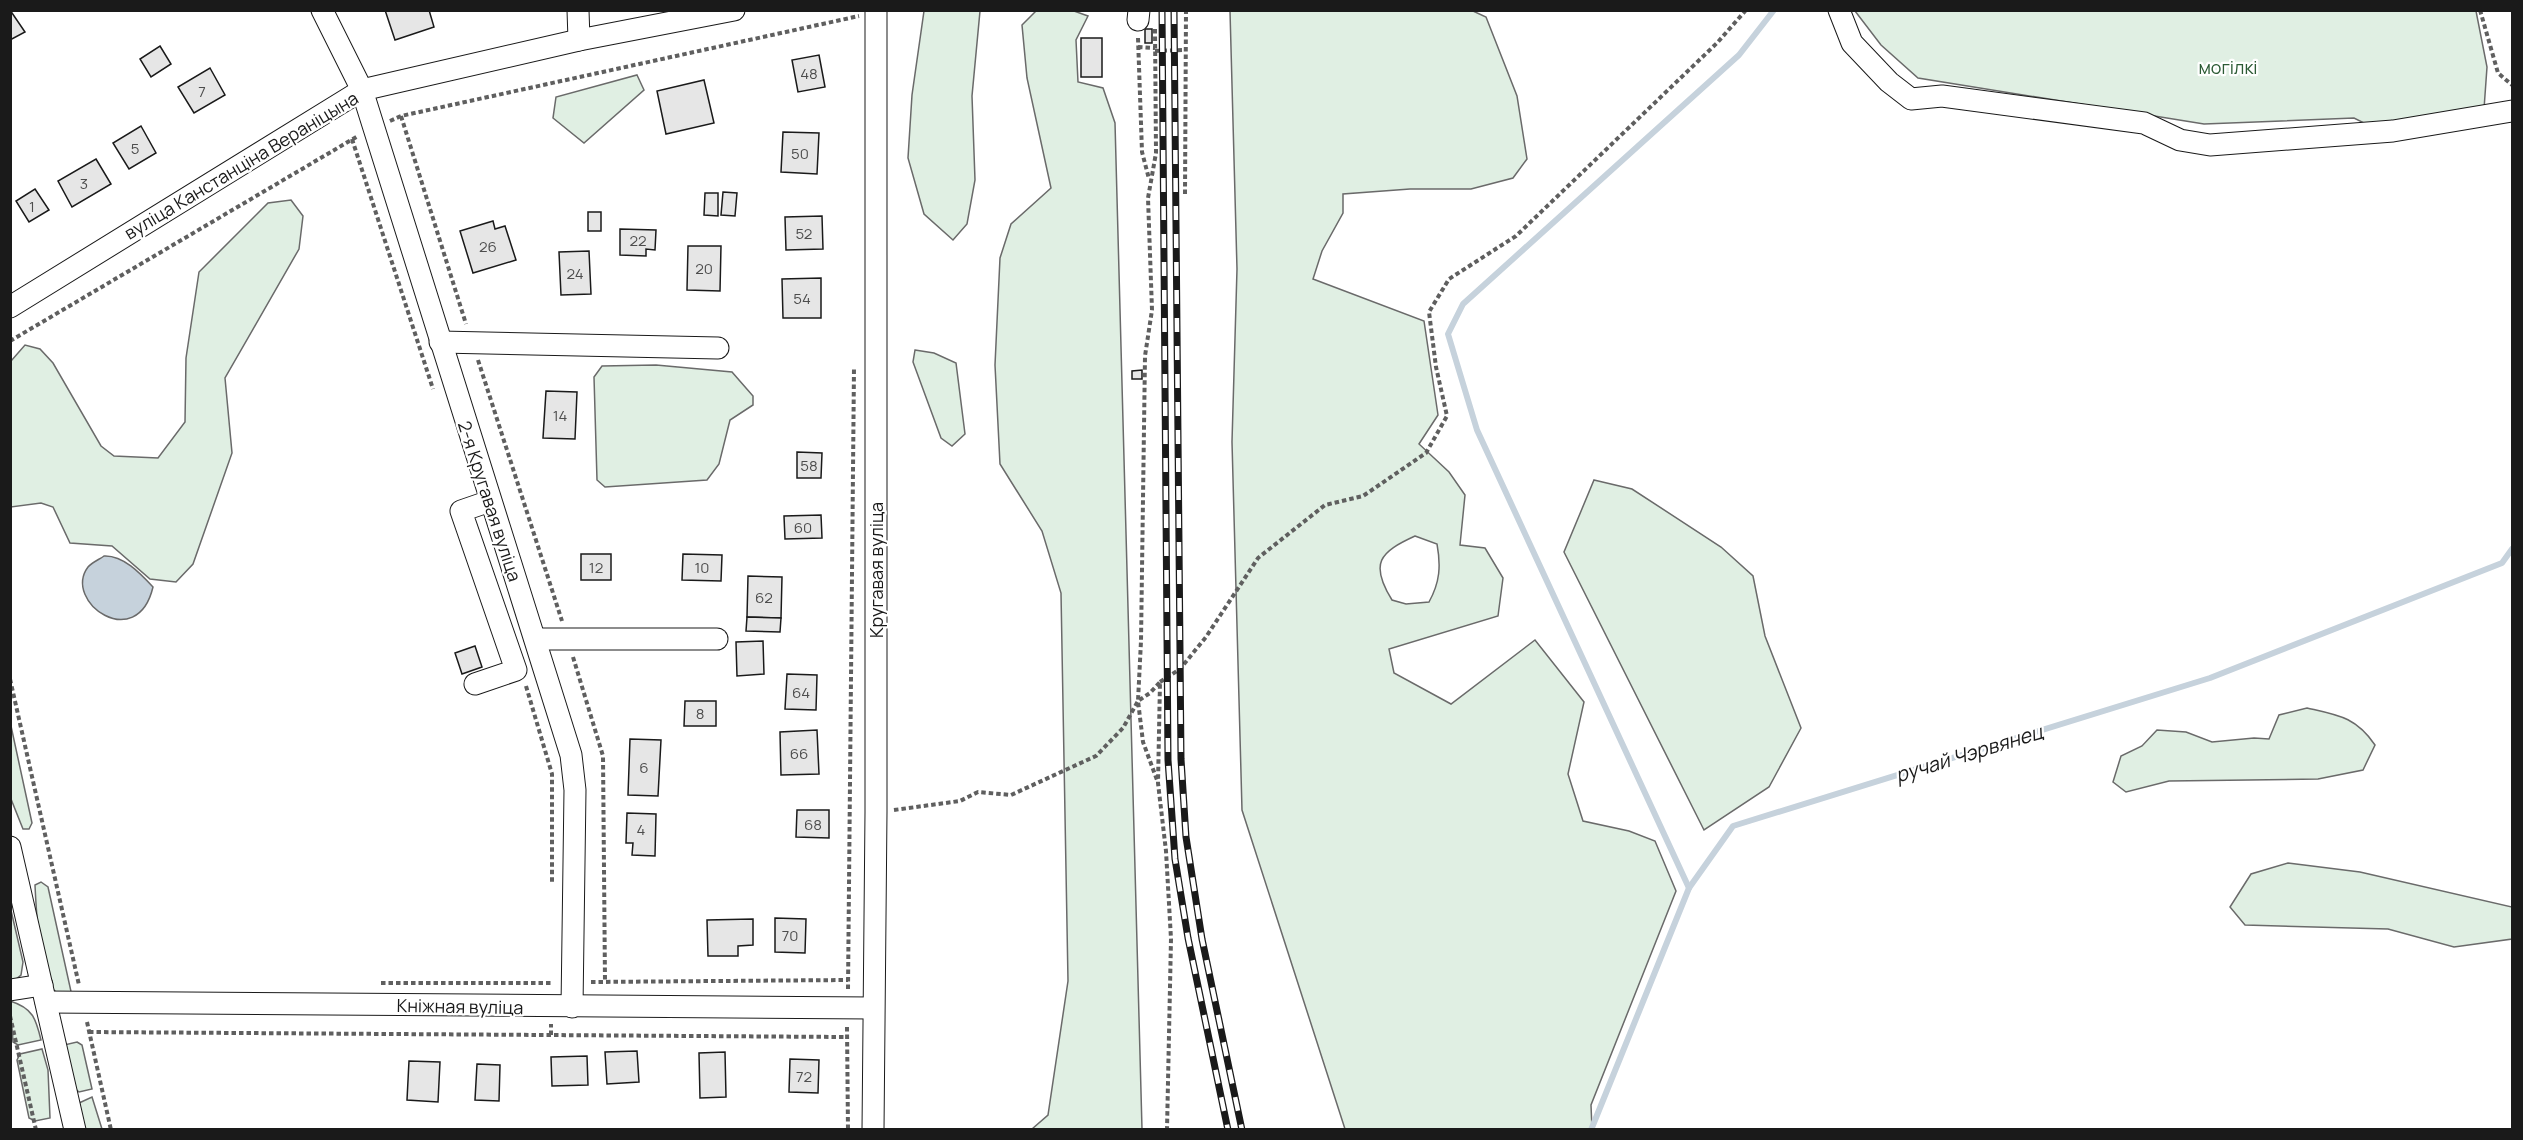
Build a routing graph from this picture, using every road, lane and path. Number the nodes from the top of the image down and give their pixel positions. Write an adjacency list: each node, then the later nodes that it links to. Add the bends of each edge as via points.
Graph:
1 (322, 10): 16 (street, 2-я Кругавая вуліца)
2 (578, 10): 11 (street)
3 (735, 10): 11 (street, вуліца Канстанціна Вераніцына)
4 (876, 10): 36 (street, Кругавая вуліца)
5 (1185, 10): 14 (path)
6 (1746, 10): 32 (path, via 1717,43 1516,236 1449,279 1429,312 1448,416 1426,453 1363,496 1325,505 1258,558 1206,637 1180,669)
7 (1839, 10): 17 (street, via 1852,43 1911,99 1942,96 2144,123 2180,140 2210,145 2393,131)
8 (2480, 10): 15 (path, via 2498,73)
9 (1144, 17): 12 (path); 13 (path)
10 (860, 27): 24 (path, via 860,15 401,116)
11 (579, 40): 16 (street, вуліца Канстанціна Вераніцына)
12 (1138, 47): 13 (path); 19 (path, via 1142,152)
13 (1155, 49): 14 (path); 19 (path, via 1156,153)
14 (1185, 50): 20 (path)
15 (2512, 85)
16 (362, 90): 21 (street, вуліца Канстанціна Вераніцына); 23 (street, 2-я Кругавая вуліца)
17 (2512, 111)
18 (352, 139): 22 (path)
19 (1150, 180): 34 (path, via 1152,310 1145,356)
20 (1185, 194)
21 (10, 307)
22 (10, 341)
23 (440, 342): 24 (street); 27 (street, 2-я Кругавая вуліца)
24 (472, 343): 25 (street); 30 (path)
25 (718, 348)
26 (854, 360): 38 (path)
27 (490, 501): 28 (street, 2-я Кругавая вуліца); 33 (street, via 461,511 516,670)
28 (535, 639): 30 (street); 42 (street, 2-я Кругавая вуліца, via 562,719 575,790)
29 (717, 639): 30 (street)
30 (568, 640): 38 (path, via 603,756 605,982)
31 (10, 679): 41 (path)
32 (1160, 682): 34 (path); 35 (path)
33 (475, 684)
34 (1138, 701): 35 (path, via 1143,742); 36 (path, via 1123,728 1096,756 1011,795 978,792 960,801)
35 (1158, 783): 53 (path, via 1171,939)
36 (876, 812): 44 (street, Кругавая вуліца)
37 (10, 847): 40 (street)
38 (848, 980): 43 (path)
39 (10, 990): 40 (street, Кніжная вуліца)
40 (44, 994): 41 (street, Кніжная вуліца); 49 (street)
41 (82, 1002): 42 (street, Кніжная вуліца); 46 (path)
42 (572, 1007): 43 (street, Кніжная вуліца)
43 (848, 1008): 44 (street, Кніжная вуліца); 47 (path)
44 (873, 1008): 52 (street, Кругавая вуліца)
45 (10, 1016): 48 (path)
46 (89, 1032): 47 (path); 50 (path)
47 (847, 1037): 51 (path)
48 (36, 1130)
49 (75, 1130)
50 (111, 1130)
51 (848, 1130)
52 (873, 1130)
53 (1167, 1130)

